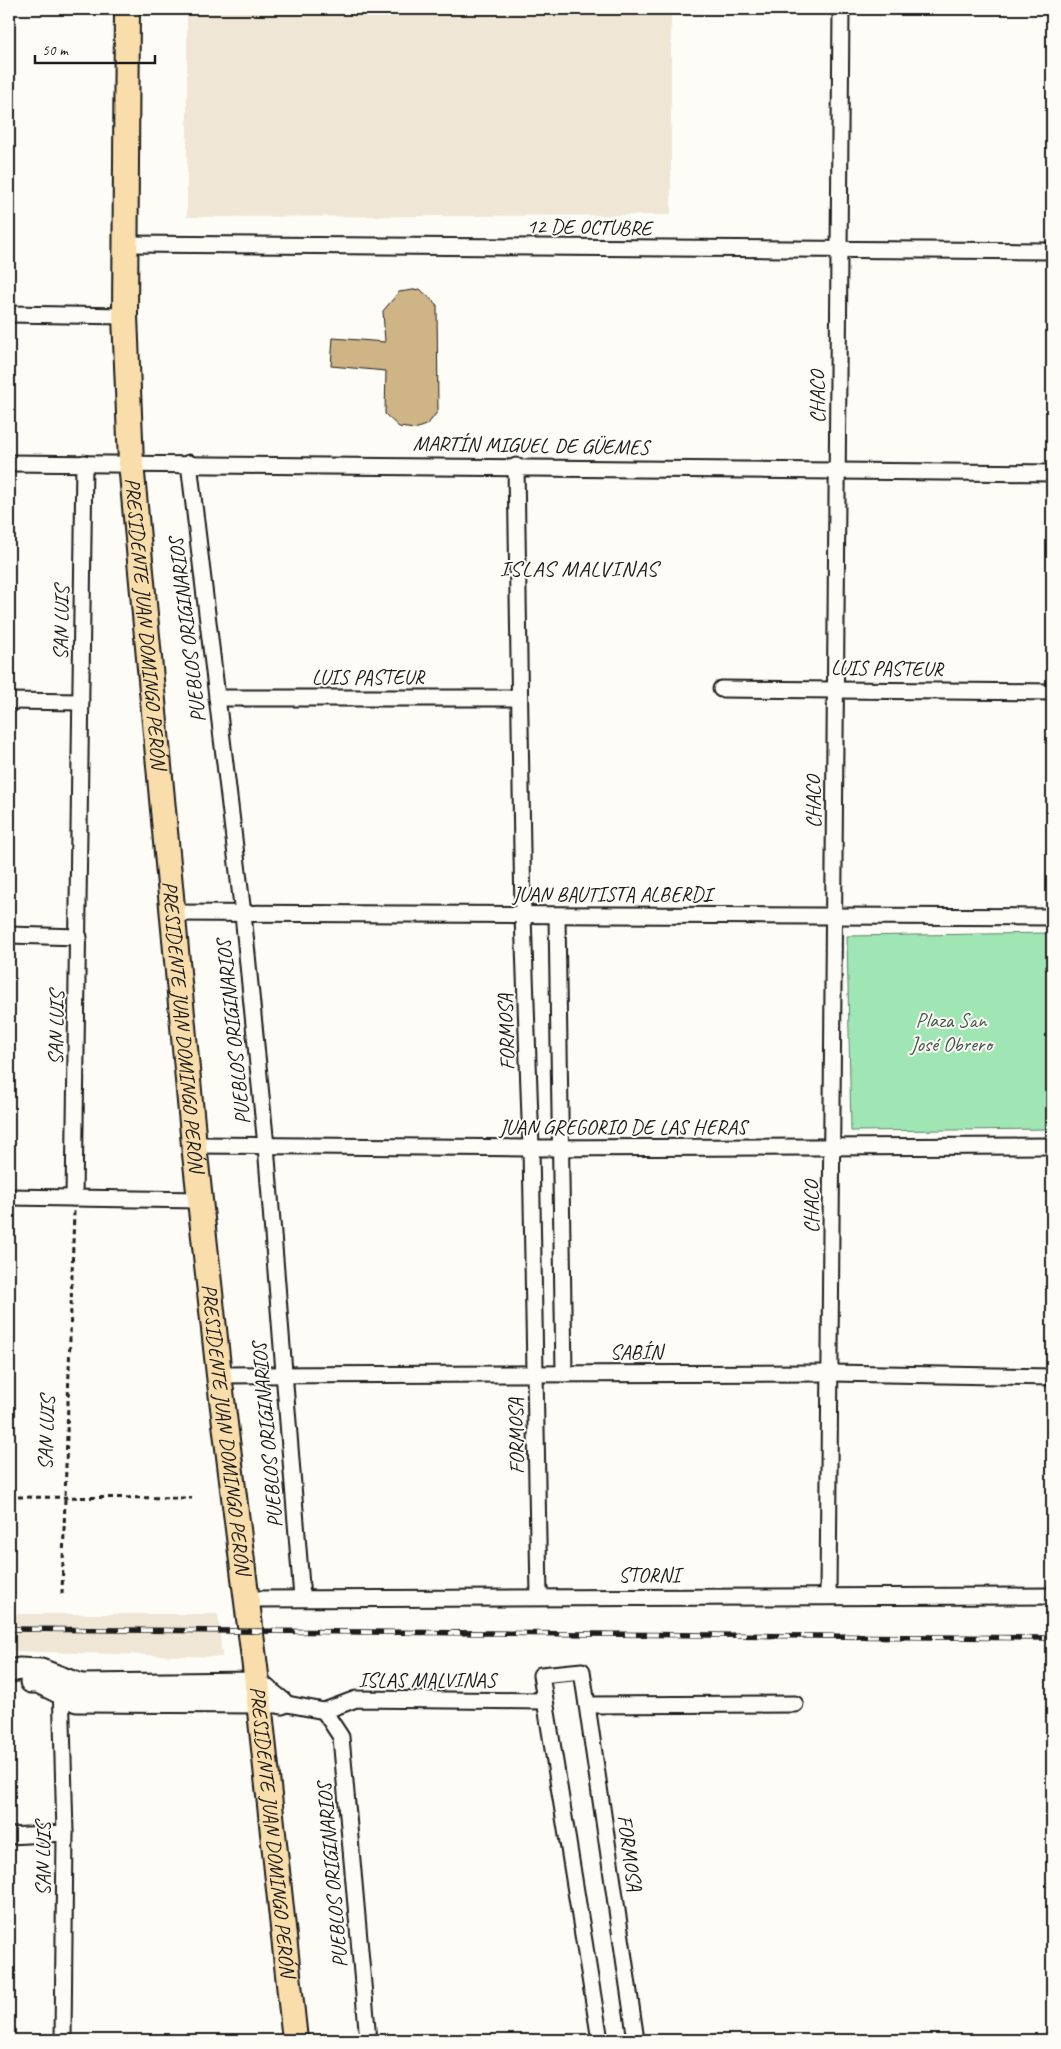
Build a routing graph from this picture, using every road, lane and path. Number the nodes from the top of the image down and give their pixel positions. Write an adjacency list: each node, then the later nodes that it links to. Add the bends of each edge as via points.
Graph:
1 (127, 9): 3 (main road, PRESIDENTE JUAN DOMINGO PERÓN)
2 (841, 9): 4 (street, CHACO)
3 (125, 244): 4 (street, 12 DE OCTUBRE); 7 (main road, PRESIDENTE JUAN DOMINGO PERÓN)
4 (839, 251): 5 (street, 12 DE OCTUBRE); 13 (street, CHACO)
5 (1052, 251)
6 (9, 314): 7 (street)
7 (125, 316): 10 (main road, PRESIDENTE JUAN DOMINGO PERÓN)
8 (9, 463): 9 (street, MARTÍN MIGUEL DE GÜEMES)
9 (84, 463): 10 (street, MARTÍN MIGUEL DE GÜEMES); 21 (street, SAN LUIS)
10 (131, 463): 11 (street, MARTÍN MIGUEL DE GÜEMES); 22 (main road, PRESIDENTE JUAN DOMINGO PERÓN)
11 (189, 463): 12 (street, MARTÍN MIGUEL DE GÜEMES); 18 (street, PUEBLOS ORIGINARIOS)
12 (516, 466): 13 (street, MARTÍN MIGUEL DE GÜEMES); 19 (street, FORMOSA)
13 (838, 470): 14 (street, MARTÍN MIGUEL DE GÜEMES); 15 (street, CHACO)
14 (1052, 473)
15 (835, 688): 16 (street, LUIS PASTEUR); 17 (street, LUIS PASTEUR); 26 (street, CHACO)
16 (721, 689)
17 (1052, 692)
18 (217, 698): 19 (street, LUIS PASTEUR); 23 (street, PUEBLOS ORIGINARIOS)
19 (519, 698): 24 (street, FORMOSA)
20 (9, 702): 21 (street)
21 (81, 702): 29 (street, SAN LUIS)
22 (172, 913): 23 (street, JUAN BAUTISTA ALBERDI); 30 (main road, PRESIDENTE JUAN DOMINGO PERÓN)
23 (243, 914): 24 (street, JUAN BAUTISTA ALBERDI); 31 (street, PUEBLOS ORIGINARIOS)
24 (523, 916): 25 (street, JUAN BAUTISTA ALBERDI); 33 (street, FORMOSA)
25 (557, 916): 26 (street, JUAN BAUTISTA ALBERDI); 34 (street)
26 (833, 916): 27 (street, JUAN BAUTISTA ALBERDI); 35 (street, CHACO)
27 (1052, 917)
28 (9, 935): 29 (street)
29 (79, 936): 37 (street, SAN LUIS)
30 (194, 1145): 31 (street, JUAN GREGORIO DE LAS HERAS); 38 (main road, PRESIDENTE JUAN DOMINGO PERÓN)
31 (266, 1146): 33 (street, JUAN GREGORIO DE LAS HERAS); 43 (street, PUEBLOS ORIGINARIOS)
32 (1052, 1146): 35 (street, JUAN GREGORIO DE LAS HERAS)
33 (531, 1148): 34 (street, JUAN GREGORIO DE LAS HERAS); 39 (street, FORMOSA)
34 (562, 1148): 35 (street, JUAN GREGORIO DE LAS HERAS); 40 (street)
35 (832, 1148): 41 (street, CHACO)
36 (9, 1197): 37 (street)
37 (74, 1198): 38 (street); 46 (path, SAN LUIS)
38 (200, 1200): 42 (main road, PRESIDENTE JUAN DOMINGO PERÓN)
39 (536, 1373): 40 (street, SABÍN); 43 (street, SABÍN); 49 (street, FORMOSA)
40 (564, 1373): 41 (street, SABÍN)
41 (831, 1373): 44 (street, SABÍN); 50 (street, CHACO)
42 (219, 1375): 43 (street, SABÍN); 53 (main road, PRESIDENTE JUAN DOMINGO PERÓN)
43 (283, 1375): 52 (street, PUEBLOS ORIGINARIOS)
44 (1052, 1377)
45 (9, 1497): 46 (path)
46 (65, 1497): 47 (path); 48 (path, SAN LUIS)
47 (192, 1498)
48 (62, 1594)
49 (538, 1596): 50 (street, STORNI); 52 (street, STORNI)
50 (828, 1596): 51 (street, STORNI)
51 (1052, 1596)
52 (302, 1598): 53 (street, STORNI)
53 (247, 1599): 57 (main road, PRESIDENTE JUAN DOMINGO PERÓN)
54 (9, 1672): 56 (street, via 41,1670)
55 (9, 1682): 56 (street)
56 (61, 1686): 57 (street, via 77,1701); 63 (street, SAN LUIS)
57 (258, 1692): 59 (street); 66 (main road, PRESIDENTE JUAN DOMINGO PERÓN)
58 (546, 1701): 61 (street, FORMOSA, via 540,1674 582,1671); 62 (street, ISLAS MALVINAS, via 356,1699); 68 (street)
59 (282, 1703): 62 (street)
60 (795, 1704): 61 (street)
61 (587, 1705): 69 (street, FORMOSA)
62 (324, 1711): 67 (street, PUEBLOS ORIGINARIOS, via 341,1736)
63 (65, 1833): 64 (street); 65 (street, SAN LUIS)
64 (9, 1836)
65 (63, 2040)
66 (296, 2040)
67 (368, 2040)
68 (600, 2040)
69 (636, 2040)

